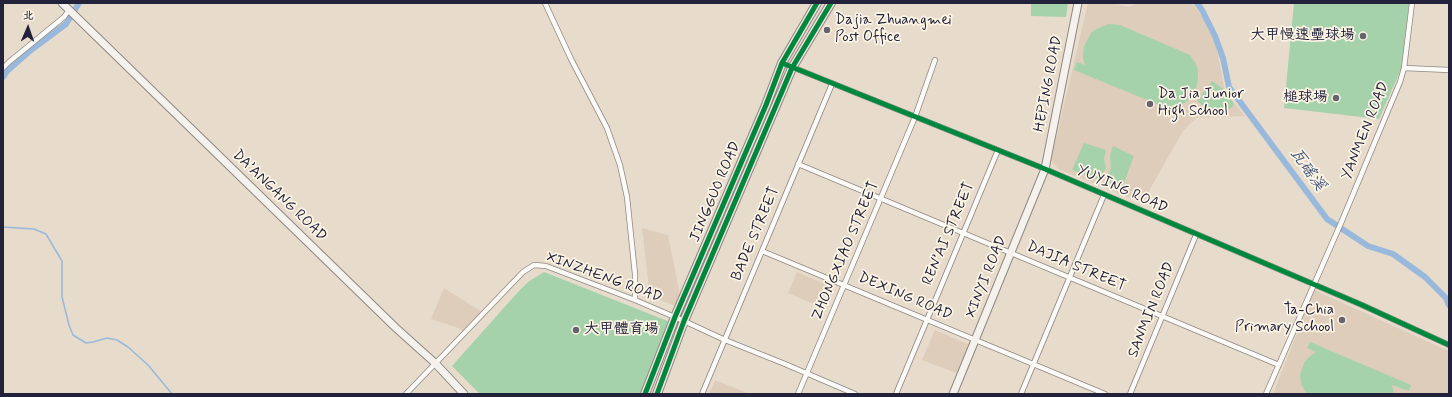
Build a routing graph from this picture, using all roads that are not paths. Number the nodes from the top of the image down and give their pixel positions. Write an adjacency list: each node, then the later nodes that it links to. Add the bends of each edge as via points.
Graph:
1 (62, 3): 7 (main road)
2 (545, 3): 28 (street, via 608,128 620,165 627,197 635,274)
3 (817, 3): 9 (main road, JINGGUO ROAD)
4 (831, 3): 11 (main road, JINGGUO ROAD)
5 (1078, 3): 18 (main road, HEPING ROAD)
6 (1412, 3): 12 (street, YANMEN ROAD)
7 (69, 10): 10 (street, via 64,18); 36 (main road, DA’ANGANG ROAD)
8 (935, 60): 15 (street)
9 (782, 63): 11 (street, YUYING ROAD); 30 (main road, JINGGUO ROAD)
10 (3, 68)
11 (792, 68): 14 (street, YUYING ROAD); 32 (main road, JINGGUO ROAD)
12 (1404, 68): 13 (street); 27 (street, YANMEN ROAD)
13 (1449, 70)
14 (832, 84): 15 (street, YUYING ROAD); 17 (street, BADE STREET)
15 (915, 117): 16 (street, YUYING ROAD); 20 (street, ZHONGXIAO STREET)
16 (998, 150): 18 (street, YUYING ROAD); 21 (street, REN’AI STREET)
17 (798, 164): 20 (street, DAJIA STREET); 23 (street, BADE STREET)
18 (1045, 170): 19 (street, YUYING ROAD); 24 (main road, XINYI ROAD)
19 (1104, 196): 22 (street, YUYING ROAD); 25 (street)
20 (881, 198): 21 (street, DAJIA STREET); 26 (street, ZHONGXIAO STREET)
21 (963, 233): 24 (street, DAJIA STREET); 31 (street, REN’AI STREET)
22 (1196, 235): 27 (street, YUYING ROAD); 29 (street, SANMIN ROAD)
23 (762, 251): 26 (street, DEXING ROAD); 33 (street, BADE STREET)
24 (1011, 253): 25 (street, DAJIA STREET); 34 (main road, XINYI ROAD)
25 (1070, 278): 29 (street, DAJIA STREET); 37 (street)
26 (844, 285): 31 (street, DEXING ROAD); 39 (street, ZHONGXIAO STREET)
27 (1314, 286): 35 (street, YUYING ROAD); 38 (street, YANMEN ROAD)
28 (635, 300): 30 (street, XINZHENG ROAD); 36 (street, XINZHENG ROAD, via 546,266 534,265 523,272)
29 (1162, 316): 38 (street, DAJIA STREET); 51 (street, SANMIN ROAD)
30 (675, 317): 32 (street, XINZHENG ROAD); 42 (main road, JINGGUO ROAD)
31 (927, 320): 34 (street, DEXING ROAD); 47 (street, REN’AI STREET)
32 (684, 321): 33 (street, XINZHENG ROAD); 43 (main road, JINGGUO ROAD)
33 (725, 340): 39 (street, XINZHENG ROAD); 44 (street, BADE STREET)
34 (975, 340): 37 (street, DEXING ROAD); 48 (main road, XINYI ROAD)
35 (1449, 345)
36 (435, 364): 40 (street, XINZHENG ROAD); 41 (main road, DA’ANGANG ROAD)
37 (1034, 364): 49 (street); 50 (street, DEXING ROAD)
38 (1279, 365): 52 (street, YANMEN ROAD)
39 (807, 373): 45 (street, ZHONGXIAO STREET); 46 (street, XINZHENG ROAD)
40 (406, 394)
41 (464, 394)
42 (645, 394)
43 (657, 394)
44 (702, 394)
45 (798, 394)
46 (855, 394)
47 (896, 394)
48 (953, 394)
49 (1021, 394)
50 (1105, 394)
51 (1130, 394)
52 (1266, 394)

